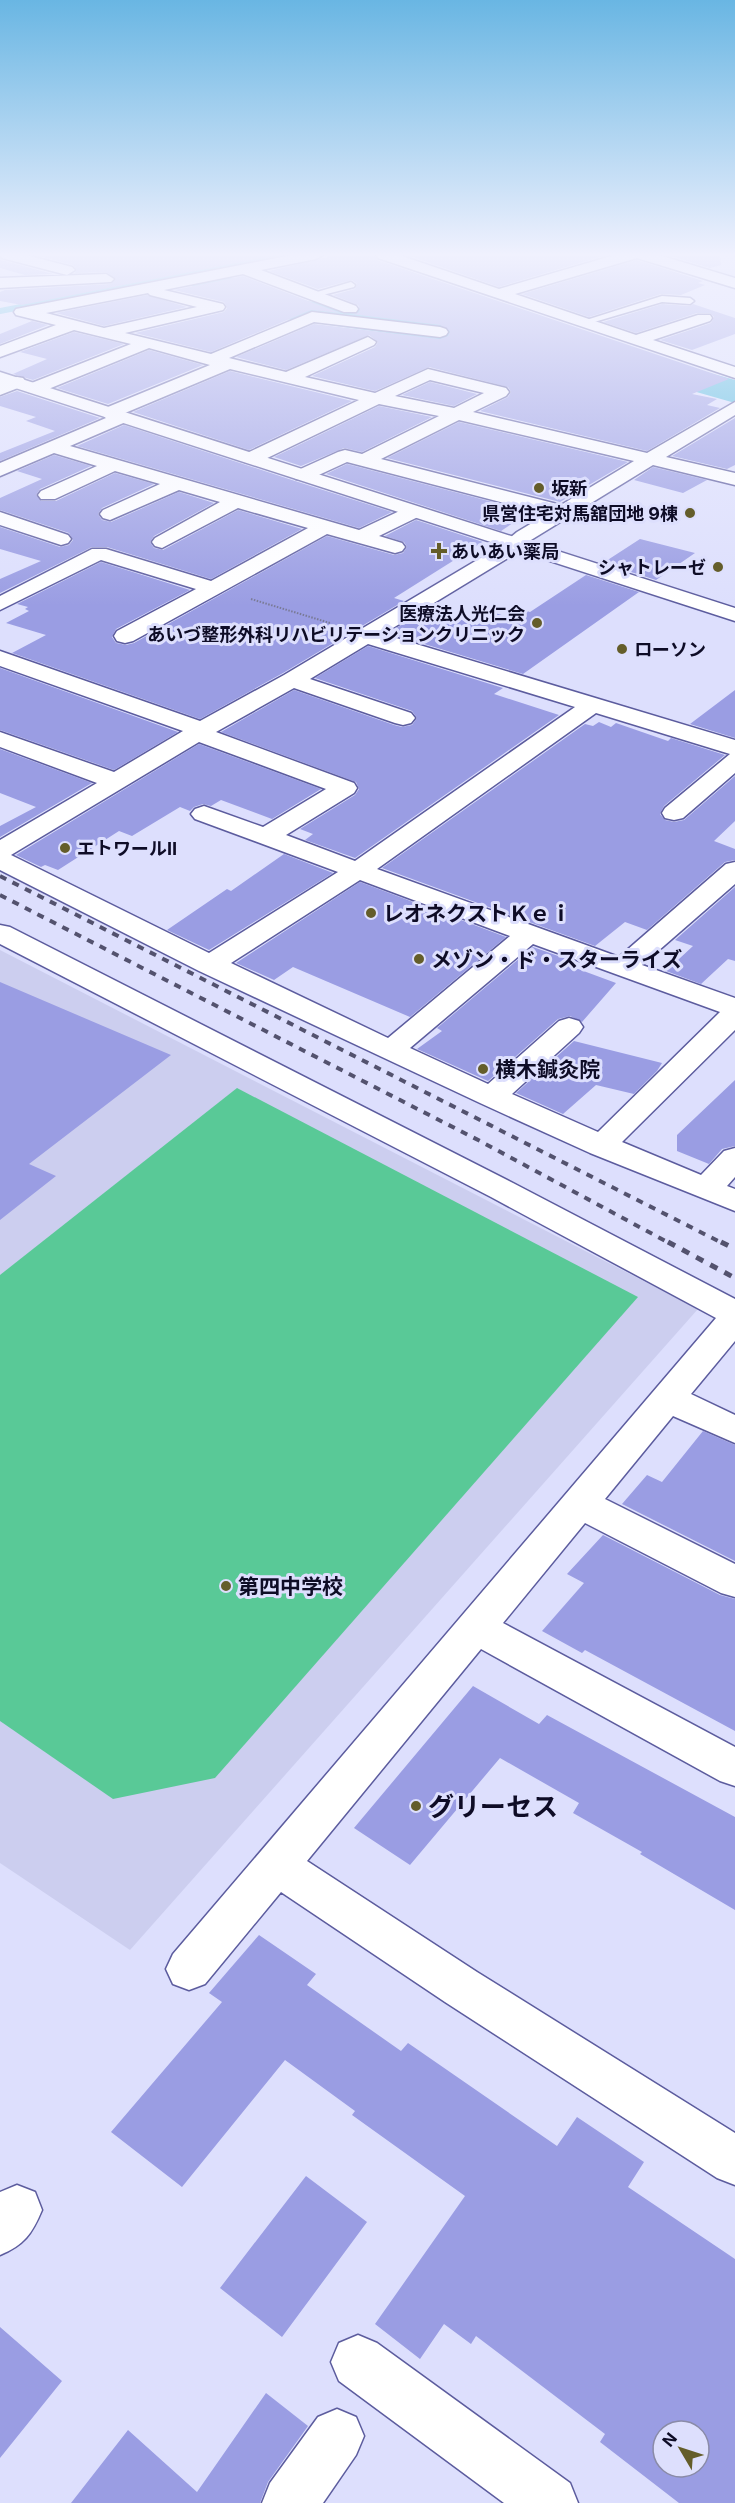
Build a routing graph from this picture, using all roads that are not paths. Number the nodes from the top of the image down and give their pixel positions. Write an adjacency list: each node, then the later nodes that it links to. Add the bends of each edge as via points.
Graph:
1 (54, 372): 6 (street)
2 (199, 372): 10 (street)
3 (261, 372): 5 (street)
4 (302, 372): 5 (street)
5 (288, 378): 7 (street)
6 (13, 384): 10 (street)
7 (379, 398): 9 (street); 9 (street, via 428,374 500,392); 16 (street)
8 (735, 407): 12 (street)
9 (458, 414): 12 (street); 13 (street)
10 (115, 415): 11 (street); 16 (street)
11 (53, 447): 14 (street); 15 (street)
12 (651, 458): 18 (street); 24 (street)
13 (364, 460): 17 (street, via 345,456); 24 (street)
14 (114, 465): 19 (street); 20 (street)
15 (3, 467)
16 (251, 472): 17 (street, via 277,466); 21 (street)
17 (303, 475): 23 (street)
18 (735, 479)
19 (177, 484): 21 (street); 25 (street)
20 (48, 495)
21 (216, 495): 22 (street)
22 (236, 501): 27 (street); 30 (street)
23 (413, 512): 28 (street); 31 (street)
24 (564, 512): 31 (street)
25 (110, 514)
26 (0, 518): 29 (street)
27 (326, 527): 28 (street); 33 (street)
28 (361, 537): 32 (street)
29 (61, 539)
30 (162, 542)
31 (516, 544): 35 (street); 36 (street)
32 (395, 547)
33 (214, 588): 34 (street, via 99,553); 37 (street)
34 (0, 604)
35 (735, 615)
36 (367, 635): 39 (street); 40 (street)
37 (125, 636)
38 (0, 658): 42 (street)
39 (292, 680): 41 (street); 42 (street)
40 (592, 705): 44 (street); 53 (street)
41 (403, 718)
42 (200, 731): 46 (street); 49 (street, via 345,788)
43 (0, 739): 46 (street)
44 (735, 748)
45 (735, 760): 47 (street)
46 (118, 782): 50 (street)
47 (674, 813)
48 (204, 814): 49 (street)
49 (265, 837): 53 (street)
50 (0, 851)
51 (0, 860): 56 (street)
52 (735, 870): 57 (street)
53 (357, 871): 55 (street); 56 (street)
54 (0, 933): 67 (street, via 492,1185)
55 (528, 934): 57 (street); 61 (street)
56 (209, 965): 61 (street)
57 (623, 968): 58 (street)
58 (735, 1008)
59 (735, 1014): 63 (street)
60 (569, 1027): 62 (street)
61 (391, 1050): 62 (street)
62 (491, 1097): 63 (street)
63 (601, 1146): 65 (street)
64 (735, 1158): 65 (street)
65 (706, 1189): 66 (street)
66 (735, 1201)
67 (735, 1316): 68 (street)
68 (668, 1398): 69 (street); 70 (street)
69 (735, 1430)
70 (580, 1503): 71 (street); 72 (street)
71 (735, 1582)
72 (475, 1628): 73 (street); 74 (street)
73 (735, 1768)
74 (276, 1865): 75 (street); 76 (street)
75 (189, 1969)
76 (735, 2161)
77 (358, 2362): 80 (street)
78 (337, 2436): 79 (street)
79 (290, 2503)
80 (550, 2503)

